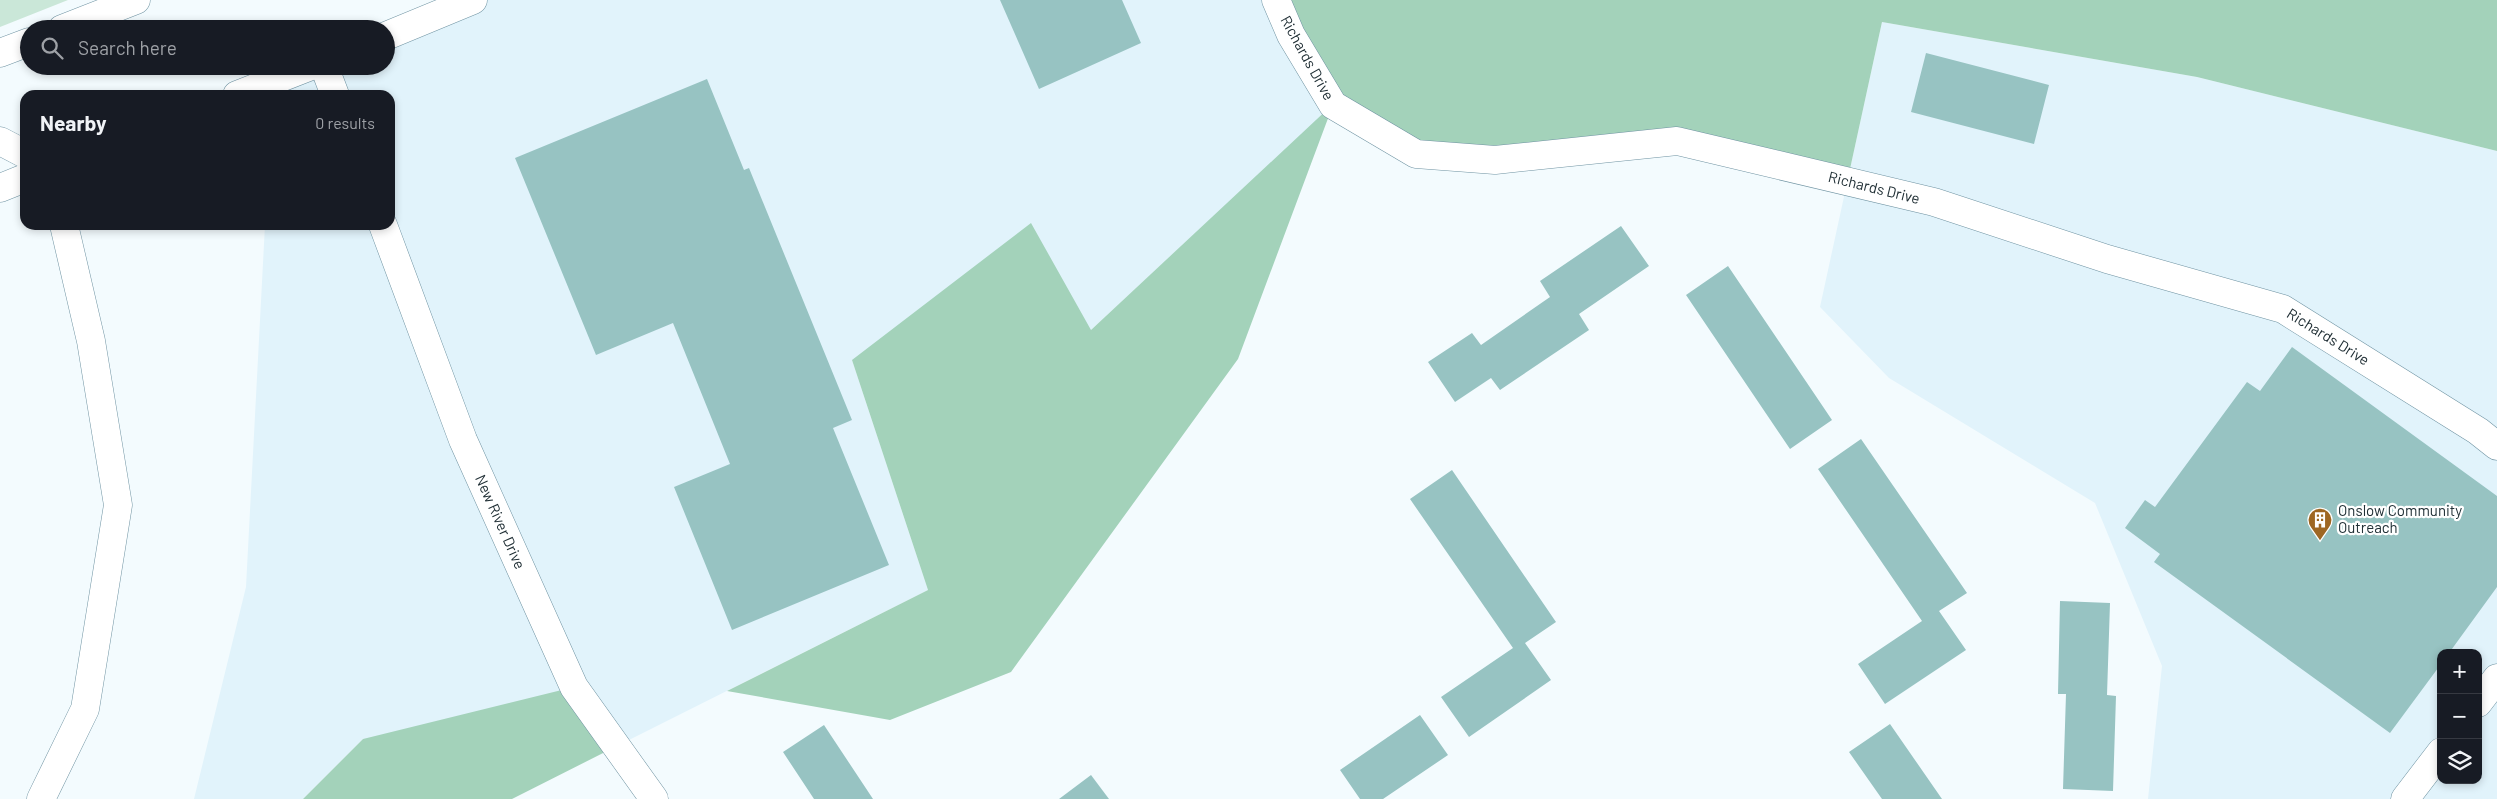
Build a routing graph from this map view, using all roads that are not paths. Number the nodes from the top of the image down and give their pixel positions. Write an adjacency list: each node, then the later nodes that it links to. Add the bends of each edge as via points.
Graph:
1 (136, 0): 4 (main road)
2 (474, 0): 5 (main road)
3 (1276, 0): 18 (main road, Richards Drive, via 1291,34 1333,105 1416,154 1495,160 1677,141 1934,202 2107,259 2283,309)
4 (85, 20)
5 (395, 32)
6 (20, 45): 7 (main road)
7 (0, 53)
8 (288, 75): 10 (main road)
9 (327, 75): 11 (main road)
10 (250, 90)
11 (333, 90)
12 (0, 142): 13 (main road)
13 (20, 152)
14 (20, 180): 15 (main road)
15 (0, 188)
16 (65, 230): 22 (main road, via 91,341 118,505 85,709)
17 (385, 230): 23 (main road, New River Drive, via 463,440 574,687)
18 (2495, 440)
19 (2497, 678): 20 (main road)
20 (2482, 698)
21 (2437, 757): 24 (main road)
22 (41, 799)
23 (654, 799)
24 (2405, 799)

